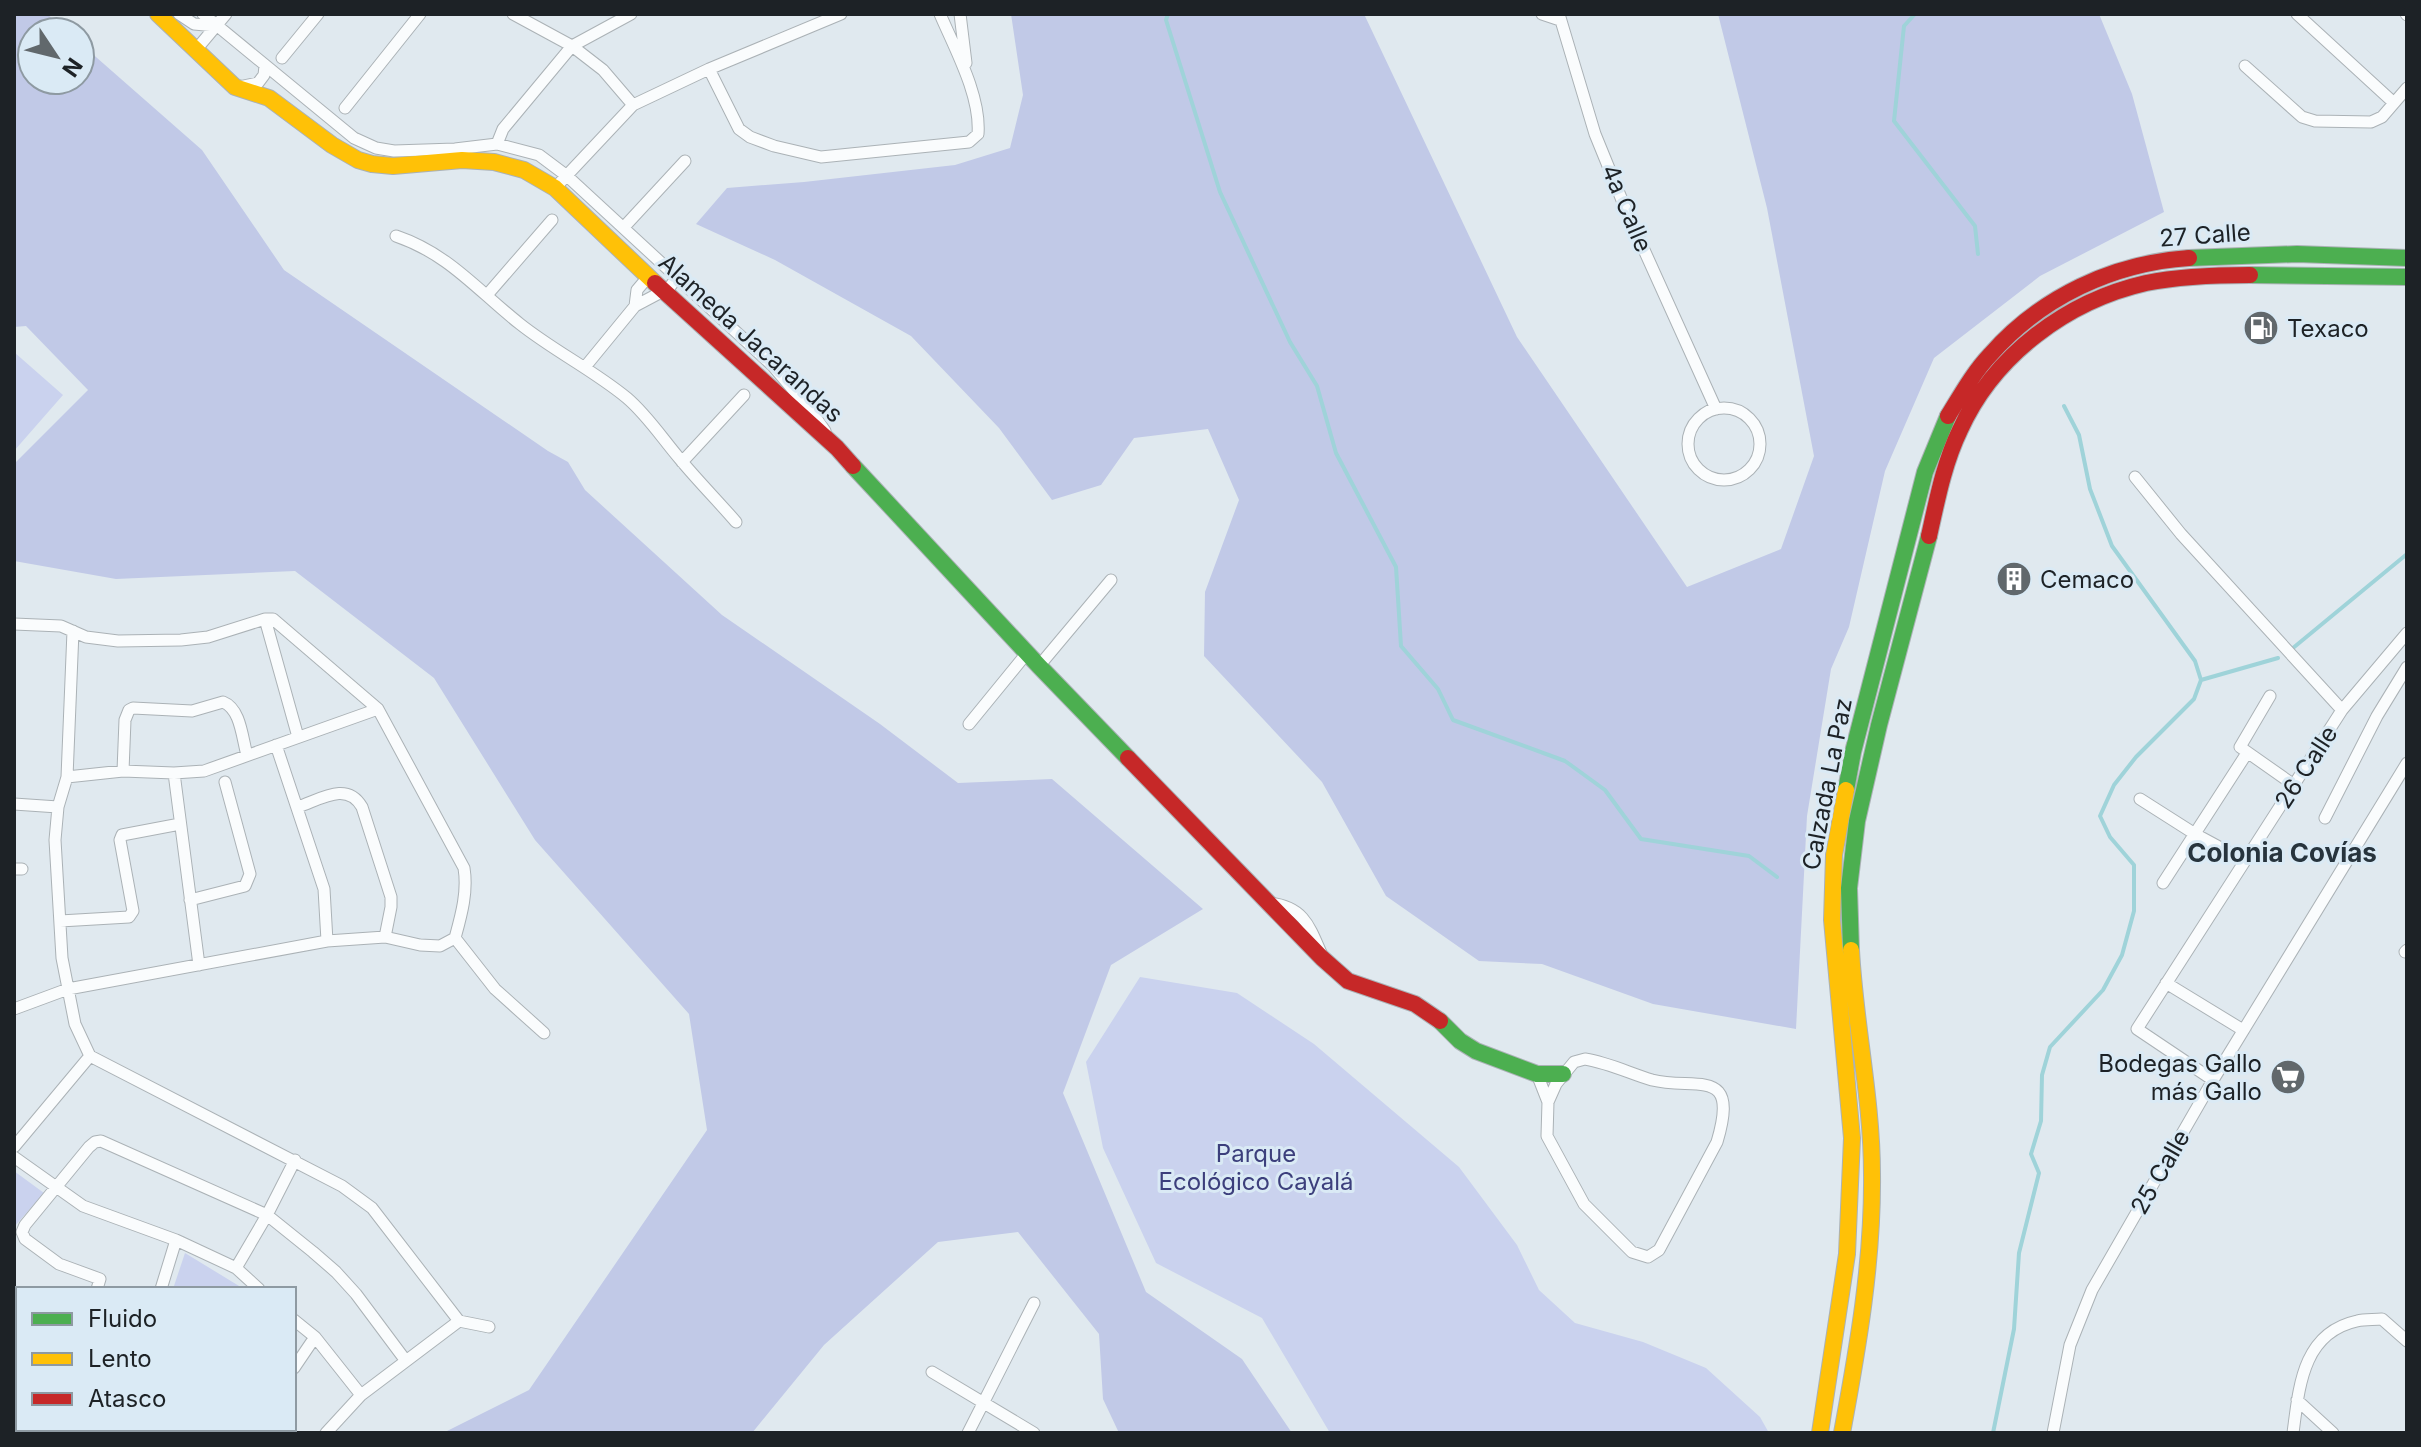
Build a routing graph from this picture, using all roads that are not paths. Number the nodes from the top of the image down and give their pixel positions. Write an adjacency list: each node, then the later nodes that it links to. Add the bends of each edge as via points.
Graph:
1 (158, 14): 17 (main road, Alameda Jacarandas)
2 (179, 14): 15 (street, via 194,24)
3 (203, 14): 15 (street, Alameda Jacarandas)
4 (226, 14): 15 (street)
5 (318, 14): 18 (street)
6 (420, 14): 28 (street)
7 (513, 14): 16 (street)
8 (631, 14): 16 (street)
9 (841, 14): 21 (street)
10 (940, 14): 22 (street)
11 (960, 14): 22 (street)
12 (1542, 14): 14 (street, 4a Calle)
13 (2297, 14): 26 (street)
14 (1561, 16): 47 (street, 4a Calle, via 1595,134)
15 (216, 26): 17 (street); 19 (street, Alameda Jacarandas)
16 (572, 46): 27 (street, via 603,70); 30 (street, via 503,129)
17 (195, 51): 23 (main road, Alameda Jacarandas)
18 (282, 58)
19 (265, 66): 23 (street, via 258,83); 25 (street, Alameda Jacarandas)
20 (2245, 66): 26 (street, via 2308,120 2371,122)
21 (709, 69): 22 (street, via 739,129 774,146 821,157 969,142 978,134 979,121); 27 (street)
22 (968, 79)
23 (235, 87): 29 (main road, Alameda Jacarandas, via 269,98)
24 (2407, 88): 26 (street)
25 (306, 99): 29 (street, via 294,109); 30 (street, Alameda Jacarandas, via 354,138 376,148)
26 (2394, 103)
27 (633, 105): 32 (street)
28 (345, 108)
29 (301, 121): 32 (main road, Alameda Jacarandas, via 370,164 488,160)
30 (497, 144): 32 (street, Alameda Jacarandas, via 539,155)
31 (685, 161): 34 (street)
32 (561, 182): 34 (street, Alameda Jacarandas); 38 (main road, Alameda Jacarandas)
33 (552, 220): 41 (street)
34 (624, 227): 37 (street, Alameda Jacarandas)
35 (396, 236): 41 (street, via 441,257)
36 (2407, 258): 43 (main road, 27 Calle, via 2297,254 2163,260 2089,282)
37 (678, 276): 40 (street); 48 (street, Alameda Jacarandas, via 773,366)
38 (648, 277): 40 (main road, Alameda Jacarandas); 42 (street, via 637,290)
39 (2407, 277): 44 (main road, 27 Calle, via 2173,277 2096,298)
40 (664, 291): 42 (street); 48 (main road, Alameda Jacarandas)
41 (487, 295): 45 (street, via 521,325)
42 (635, 306): 45 (street)
43 (2021, 323): 124 (main road, Calzada La Paz, via 1961,392 1925,472 1853,752 1834,855 1832,920 1852,1138 1847,1254)
44 (2032, 337): 125 (main road, Calzada La Paz, via 1981,393 1952,448 1874,745 1852,852 1852,951 1871,1138 1871,1230)
45 (585, 367): 49 (street, via 628,399)
46 (744, 395): 49 (street)
47 (1716, 409): 47 (street, via 1696,422 1688,444 1695,466 1714,479 1726,480 1748,471 1759,439 1749,418 1728,408)
48 (837, 448): 57 (main road)
49 (682, 462): 51 (street)
50 (2135, 477): 62 (street)
51 (736, 522)
52 (1111, 580): 58 (street)
53 (265, 619): 55 (street, via 181,640 118,641); 61 (street, via 281,624); 64 (street)
54 (14, 624): 55 (street)
55 (73, 631): 71 (street)
56 (2407, 633): 62 (street, 26 Calle)
57 (1027, 653): 58 (main road); 63 (street)
58 (1039, 666): 95 (main road, via 1348,981 1415,1004 1476,1051)
59 (2407, 667): 78 (street)
60 (2270, 696): 66 (street, via 2241,743)
61 (378, 709): 64 (street); 86 (street, via 464,868)
62 (2342, 710): 73 (street, 26 Calle)
63 (969, 724)
64 (298, 737): 65 (street)
65 (276, 745): 67 (street); 77 (street)
66 (2247, 753): 73 (street); 80 (street)
67 (247, 755): 69 (street, via 235,712 223,702 180,712 133,708 125,720); 70 (street, via 204,771)
68 (2407, 763): 92 (street, 25 Calle)
69 (123, 771): 70 (street); 71 (street)
70 (174, 773): 79 (street)
71 (67, 777): 76 (street)
72 (225, 782): 83 (street, via 250,878 245,886)
73 (2294, 785): 81 (street, 26 Calle)
74 (2140, 799): 80 (street)
75 (14, 804): 76 (street)
76 (58, 807): 84 (street)
77 (298, 807): 85 (street, via 342,792 357,799 391,897); 87 (street, via 324,889)
78 (2325, 818)
79 (180, 824): 83 (street); 84 (street, via 122,835 133,911 129,917)
80 (2195, 834): 81 (street); 82 (street)
81 (2245, 861): 89 (street, 26 Calle)
82 (2163, 883)
83 (190, 900): 88 (street)
84 (60, 921): 90 (street)
85 (385, 937): 86 (street, via 440,946); 87 (street)
86 (455, 938): 93 (street, via 495,989)
87 (327, 941): 88 (street)
88 (199, 965): 90 (street)
89 (2166, 983): 92 (street); 97 (street, 26 Calle, via 2137,1029)
90 (68, 989): 91 (street); 94 (street, via 75,1024)
91 (14, 1009)
92 (2243, 1030): 97 (street, 25 Calle)
93 (544, 1033)
94 (90, 1056): 99 (street); 101 (street)
95 (1537, 1074): 96 (main road); 98 (street)
96 (1563, 1074): 98 (street); 98 (street, via 1585,1059 1607,1062 1655,1081 1706,1084 1721,1098 1723,1123 1717,1142 1653,1255 1632,1252 1584,1204 1547,1136)
97 (2213, 1080): 126 (street, 25 Calle, via 2081,1314)
98 (1548, 1102)
99 (14, 1147)
100 (14, 1157): 102 (street)
101 (295, 1160): 103 (street); 110 (street, via 372,1208)
102 (55, 1188): 103 (street, via 89,1147 101,1141); 104 (street, via 83,1206); 106 (street, via 25,1225 25,1239 59,1264 100,1279)
103 (267, 1215): 105 (street); 115 (street, via 336,1272)
104 (176, 1240): 105 (street); 107 (street)
105 (236, 1268): 108 (street)
106 (98, 1287)
107 (162, 1287)
108 (257, 1287)
109 (1034, 1303): 120 (street)
110 (459, 1321): 112 (street); 115 (street)
111 (296, 1322): 113 (street)
112 (489, 1327)
113 (315, 1337): 116 (street); 118 (street)
114 (2407, 1341): 119 (street, via 2382,1319 2335,1330 2315,1347 2303,1369)
115 (406, 1361): 118 (street)
116 (296, 1365)
117 (932, 1372): 120 (street)
118 (361, 1395): 121 (street)
119 (2297, 1400): 127 (street); 128 (street)
120 (984, 1402): 122 (street); 123 (street)
121 (326, 1433)
122 (968, 1433)
123 (1034, 1433)
124 (1820, 1433)
125 (1842, 1433)
126 (2053, 1433)
127 (2293, 1433)
128 (2333, 1433)

